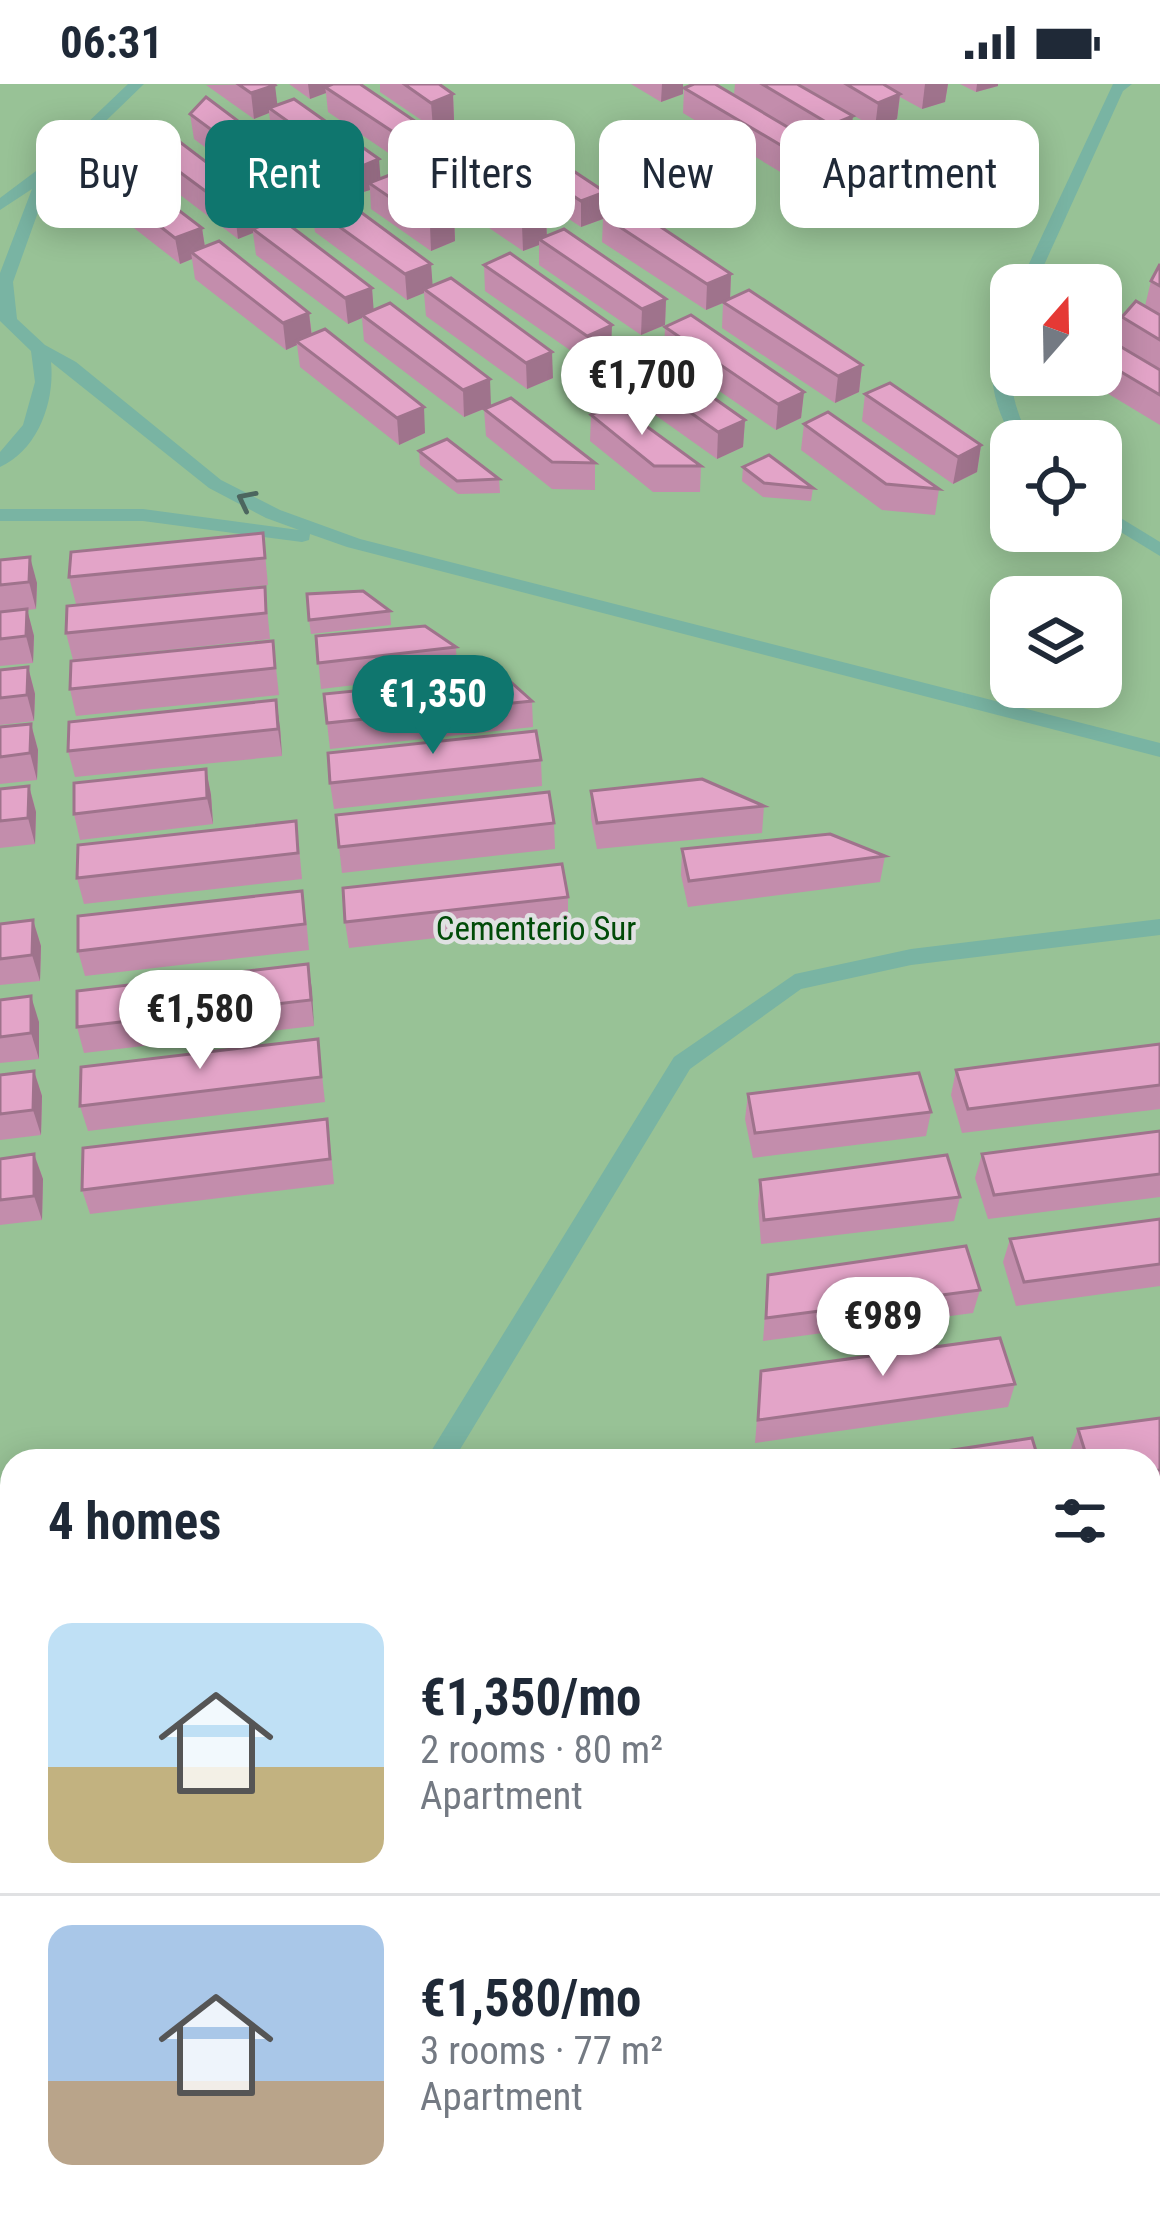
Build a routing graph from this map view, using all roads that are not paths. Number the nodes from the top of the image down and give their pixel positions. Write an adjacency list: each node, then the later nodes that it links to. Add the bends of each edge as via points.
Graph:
1 (137, 84): 3 (lane)
2 (1125, 84): 7 (lane)
3 (99, 120)
4 (36, 178): 6 (lane)
5 (36, 198): 8 (lane, via 5,282)
6 (0, 205)
7 (1037, 264)
8 (5, 315): 9 (lane)
9 (39, 350): 10 (lane, via 44,399 25,440); 13 (lane, one-way to 9, via 215,484 70,366)
10 (0, 462)
11 (0, 515): 13 (lane, via 143,515)
12 (1122, 526): 14 (lane)
13 (354, 543): 15 (lane)
14 (1160, 550)
15 (1160, 750)
16 (1160, 927): 17 (lane, via 911,957 795,982 682,1063)
17 (445, 1449)

